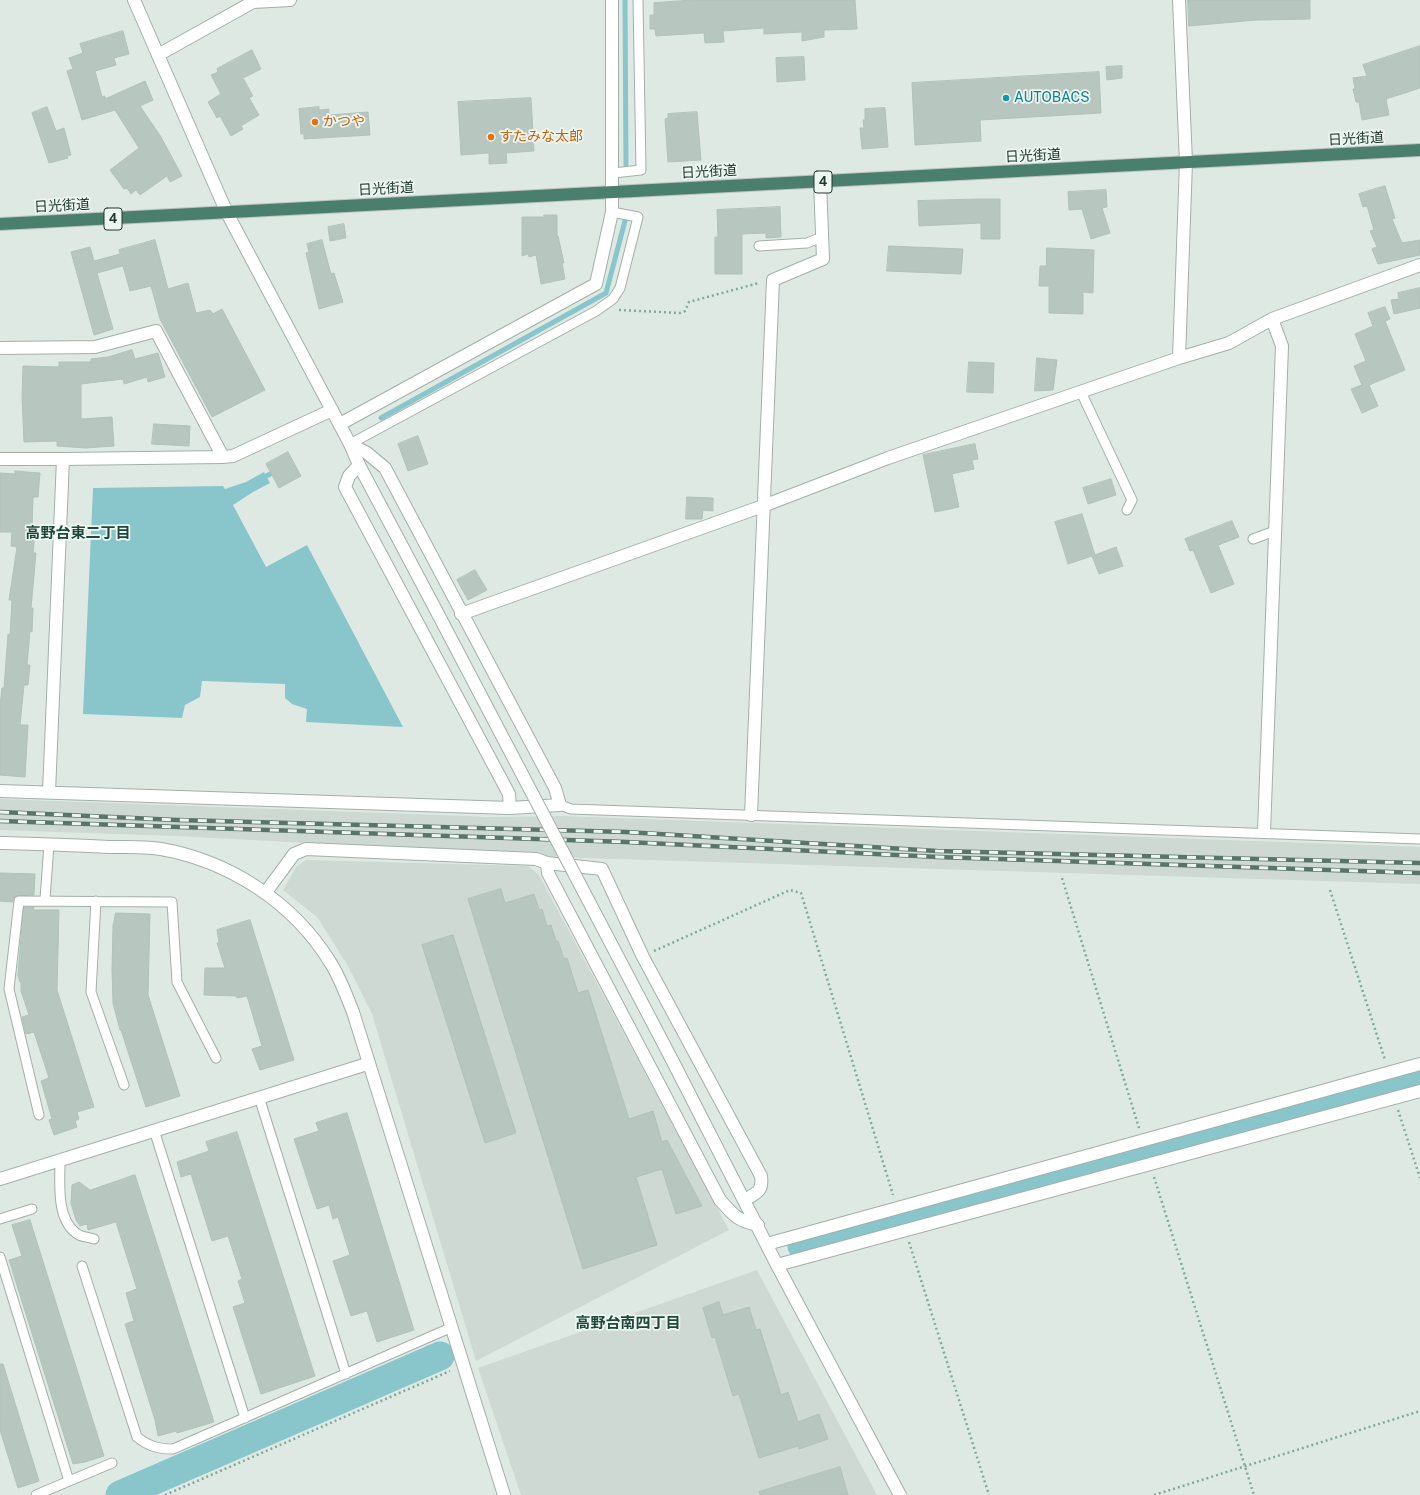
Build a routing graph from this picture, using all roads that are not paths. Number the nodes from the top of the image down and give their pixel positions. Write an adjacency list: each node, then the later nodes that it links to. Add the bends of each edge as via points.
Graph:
1 (134, 0): 6 (street)
2 (290, 0): 6 (street, via 253,2)
3 (612, 0): 9 (street)
4 (638, 0): 9 (lane, via 641,170)
5 (1179, 0): 8 (street)
6 (158, 55): 13 (street)
7 (1420, 150): 8 (highway, 日光街道 / 4)
8 (1186, 162): 10 (highway, 日光街道 / 4); 20 (street)
9 (612, 173): 11 (street)
10 (820, 182): 11 (highway, 日光街道 / 4); 15 (street)
11 (612, 192): 12 (street); 13 (highway, 日光街道 / 4)
12 (612, 212): 23 (street, via 596,284); 24 (lane, via 638,217 620,288 613,299)
13 (227, 213): 14 (highway, 日光街道 / 4); 22 (street)
14 (0, 224)
15 (822, 237): 16 (lane, via 807,242); 29 (street, via 823,259 773,280)
16 (759, 246)
17 (1420, 265): 18 (street)
18 (1272, 318): 20 (street, via 1229,343); 31 (street, via 1282,346)
19 (0, 348): 25 (street, via 95,347 156,331)
20 (1179, 358): 21 (street)
21 (1081, 392): 29 (street, via 888,458); 30 (lane, via 1132,500)
22 (332, 410): 23 (street); 25 (street, via 233,456)
23 (340, 424): 24 (street)
24 (350, 444): 28 (street); 33 (street, via 367,453 385,468)
25 (222, 456): 27 (street)
26 (0, 458): 27 (street)
27 (63, 459): 35 (street)
28 (359, 465): 37 (street, via 349,476 345,487 509,794); 57 (street, bridge)
29 (763, 506): 33 (street); 38 (street)
30 (1127, 510)
31 (1275, 531): 32 (lane); 39 (street)
32 (1253, 539)
33 (461, 614): 36 (street, via 555,788)
34 (0, 790): 35 (street)
35 (49, 792): 37 (street)
36 (560, 805): 37 (street); 38 (lane, via 571,809)
37 (510, 808)
38 (751, 815): 39 (lane)
39 (1264, 832): 40 (lane)
40 (1420, 839)
41 (0, 843): 42 (street)
42 (49, 844): 44 (street, via 159,848 194,856 221,867); 45 (lane)
43 (547, 863): 44 (street, via 536,859 306,849 294,854); 57 (street, via 602,869 643,957 761,1176 760,1190); 60 (street, via 548,873 720,1200 733,1216 744,1223)
44 (266, 892): 48 (street, via 295,919 330,961 353,1012)
45 (45, 900): 46 (lane); 53 (lane, via 19,900 9,990)
46 (96, 901): 47 (lane, via 172,902 177,982); 50 (lane, via 91,992)
47 (216, 1058)
48 (368, 1064): 52 (street); 66 (street)
49 (1420, 1064): 62 (street)
50 (124, 1085)
51 (1420, 1091): 64 (street)
52 (258, 1098): 54 (street); 67 (lane)
53 (39, 1116)
54 (154, 1130): 55 (street); 68 (lane)
55 (60, 1160): 56 (street); 61 (lane, via 61,1198 66,1223 77,1234)
56 (0, 1179)
57 (745, 1200): 60 (street)
58 (32, 1209): 59 (lane)
59 (0, 1219)
60 (758, 1225): 62 (street)
61 (94, 1238)
62 (767, 1244): 64 (street)
63 (0, 1257): 70 (lane)
64 (777, 1265): 73 (street)
65 (82, 1266): 68 (lane, via 136,1437 147,1445 173,1449)
66 (450, 1328): 67 (lane); 72 (street)
67 (346, 1374): 68 (lane)
68 (245, 1418)
69 (112, 1463): 70 (lane)
70 (69, 1481): 71 (lane)
71 (36, 1495)
72 (504, 1495)
73 (900, 1495)

